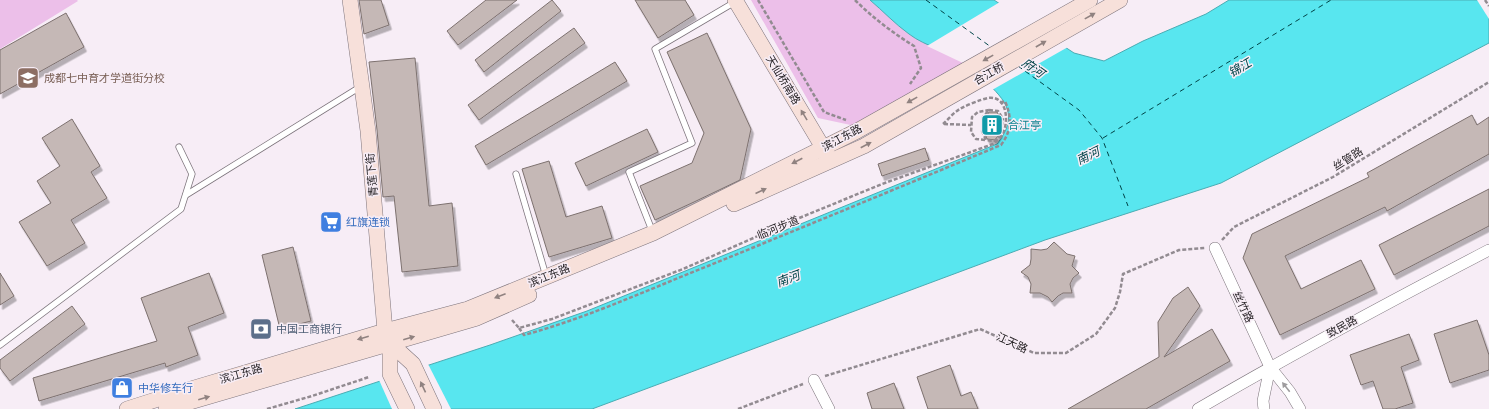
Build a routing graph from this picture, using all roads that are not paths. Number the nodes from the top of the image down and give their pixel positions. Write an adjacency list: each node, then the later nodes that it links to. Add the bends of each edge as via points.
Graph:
1 (350, 0): 6 (main road, 青莲下街)
2 (1090, 0): 5 (main road, 合江桥, one-way to 5)
3 (1120, 0): 7 (main road, 合江桥, one-way to 3)
4 (735, 1): 9 (main road, 天仙桥南路, one-way to 4); 12 (lane, via 655,49 692,143 629,172)
5 (946, 82): 9 (main road, 滨江东路, one-way to 9)
6 (362, 86): 11 (lane); 16 (main road, 青莲下街)
7 (959, 91): 9 (main road, 滨江东路, one-way to 7, via 864,146)
8 (179, 147): 11 (lane, via 192,174)
9 (827, 154): 12 (main road, 滨江东路, one-way to 12); 16 (main road, 滨江东路, one-way to 9, via 476,318)
10 (516, 174): 15 (lane)
11 (186, 195): 17 (lane, via 181,209)
12 (653, 233): 15 (main road, 滨江东路)
13 (1215, 248): 18 (street, 丝竹路)
14 (1489, 250): 18 (street, 致民路)
15 (546, 278): 16 (main road, 滨江东路, one-way to 16)
16 (387, 337): 20 (main road, 滨江东路, one-way to 20); 21 (main road, 滨江东路, one-way to 16); 22 (main road, 青莲下街, via 390,374); 23 (main road, one-way to 16, via 413,364)
17 (0, 345)
18 (1270, 367): 25 (street, 致民路); 26 (street, via 1263,401); 27 (street, 丝竹路, one-way to 18)
19 (814, 380): 24 (street)
20 (127, 409)
21 (166, 409)
22 (407, 409)
23 (434, 409)
24 (829, 409)
25 (1198, 409)
26 (1264, 409)
27 (1300, 409)

